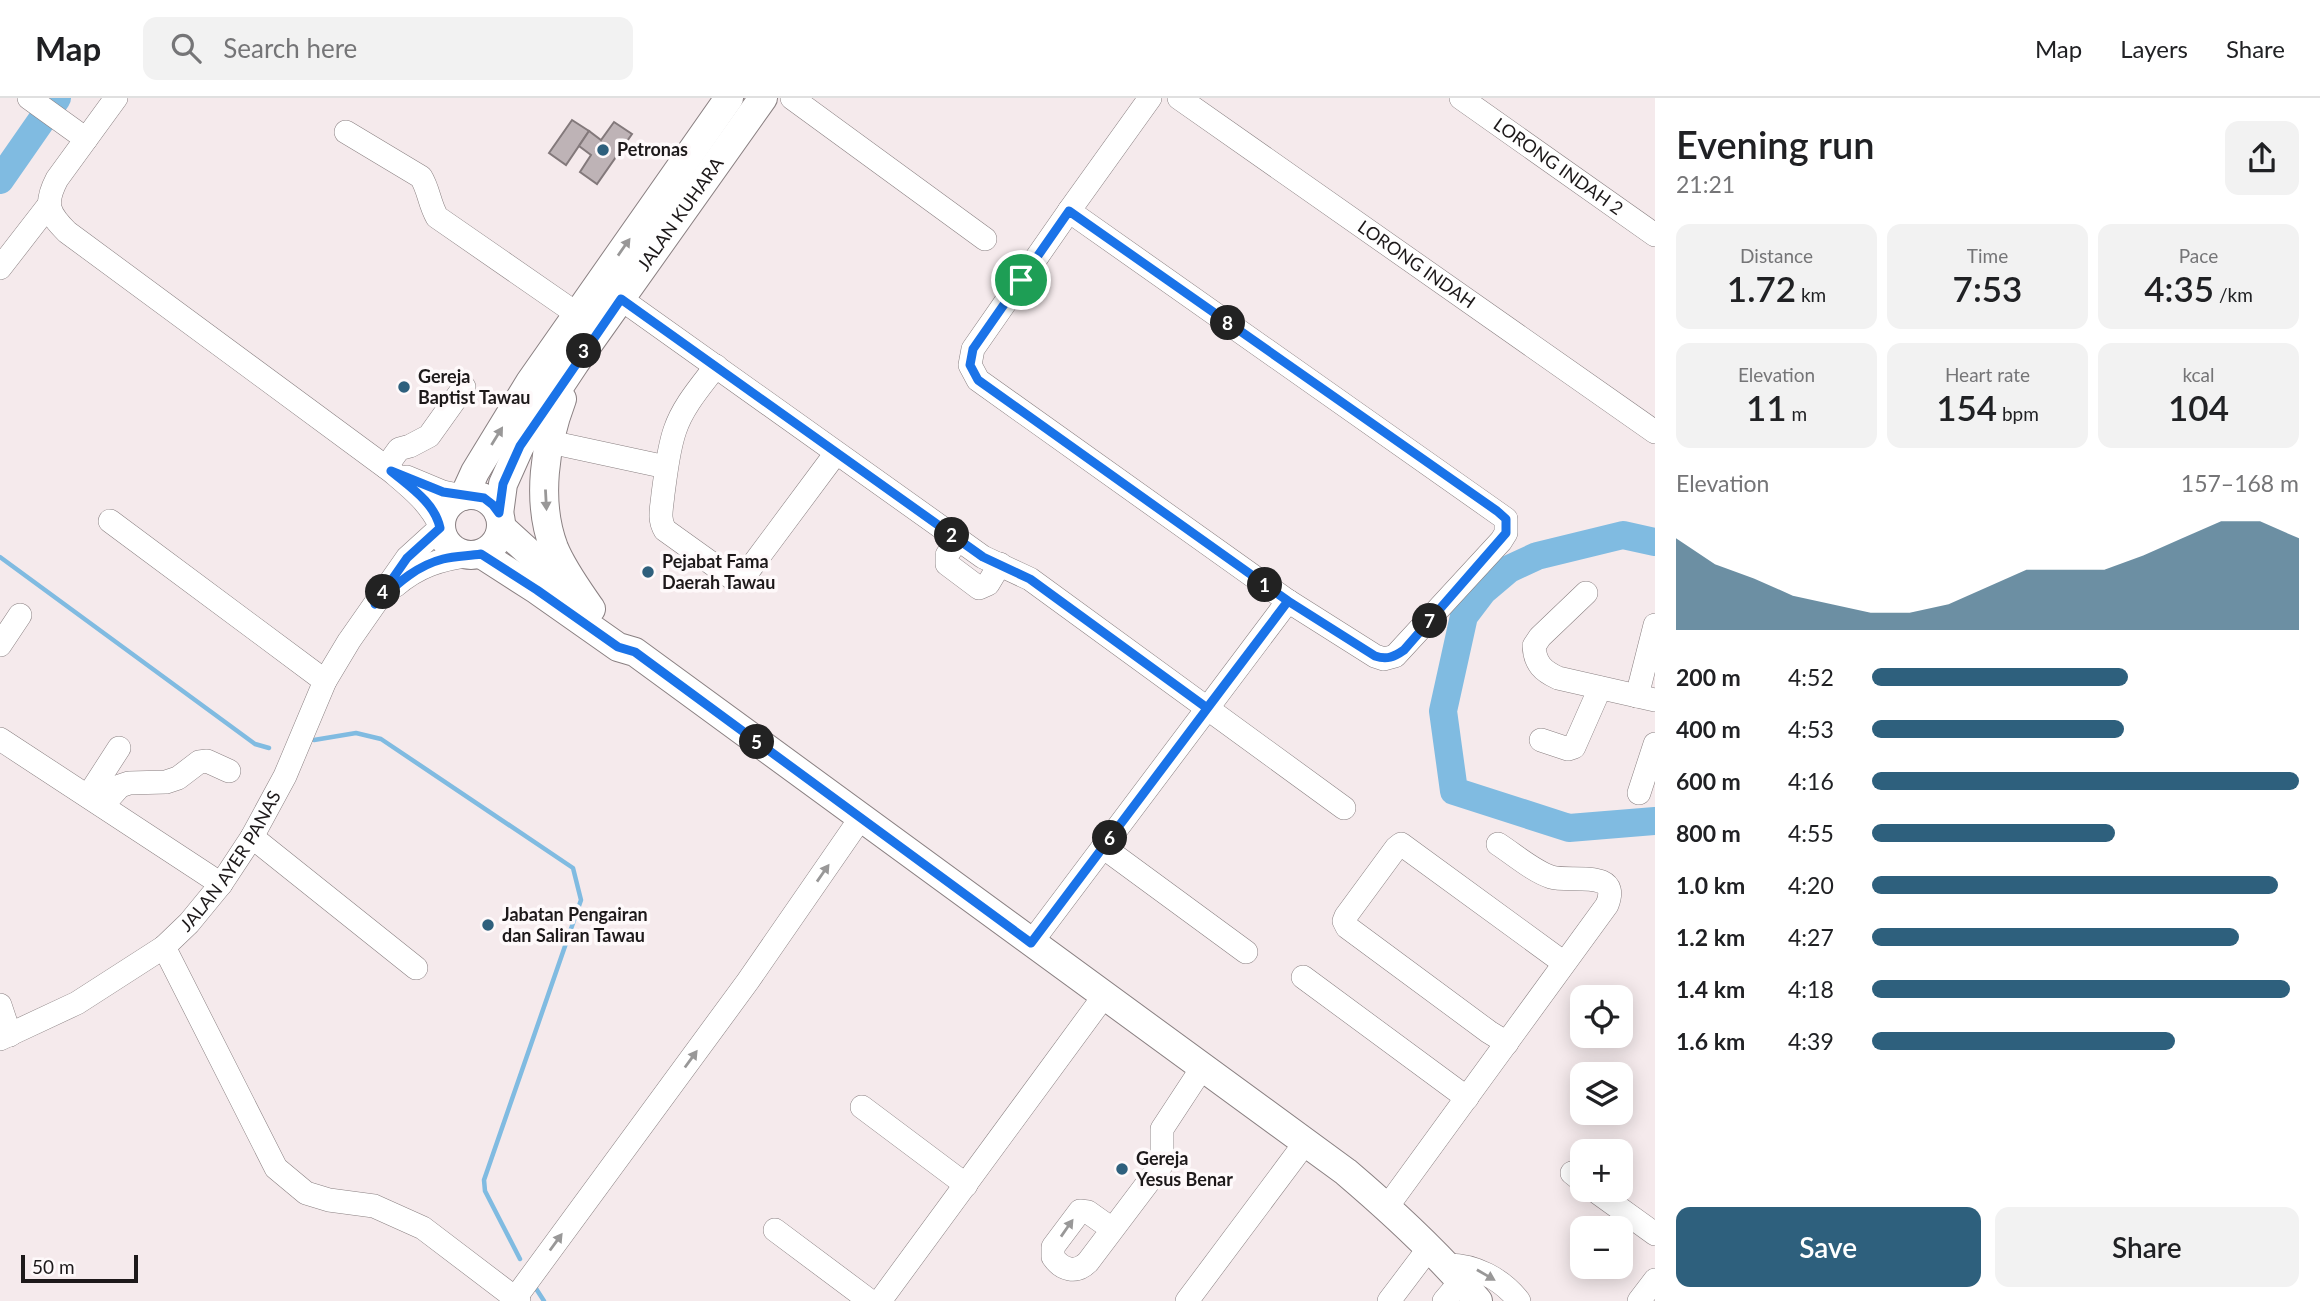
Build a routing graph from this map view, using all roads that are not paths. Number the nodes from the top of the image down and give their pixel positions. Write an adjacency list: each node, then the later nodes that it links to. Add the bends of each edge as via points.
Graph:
1 (29, 98): 10 (street)
2 (116, 98): 10 (street)
3 (729, 98): 17 (main road, JALAN KUHARA, one-way to 3)
4 (763, 98): 16 (main road, JALAN KUHARA)
5 (792, 98): 14 (street)
6 (1150, 98): 12 (street)
7 (1179, 98): 21 (street, LORONG INDAH)
8 (1461, 98): 13 (street, LORONG INDAH 2)
9 (346, 132): 17 (street, via 421,177 437,217)
10 (86, 139): 11 (street, via 57,179)
11 (48, 206): 15 (street); 25 (street, via 67,232)
12 (1069, 211): 32 (street, via 973,349 970,365 978,380); 32 (street, via 1506,519 1501,541 1395,656 1375,656)
13 (1655, 235)
14 (985, 239)
15 (0, 268)
16 (621, 299): 18 (main road, JALAN KUHARA); 19 (street)
17 (577, 314): 26 (main road, JALAN KUHARA, one-way to 17)
18 (575, 363): 22 (main road); 27 (main road, JALAN KUHARA, via 507,471)
19 (716, 366): 23 (street); 24 (street, via 685,409)
20 (464, 387): 25 (street, via 429,436 399,449)
21 (1655, 432)
22 (550, 442): 24 (street); 34 (main road, one-way to 34, via 545,504 554,547)
23 (836, 453): 24 (street, via 739,578 732,578 660,523); 42 (street, via 983,557 1030,579)
24 (666, 467)
25 (388, 469): 26 (street); 29 (street, via 432,508)
26 (463, 496): 27 (main road, via 484,498); 29 (main road, via 446,507)
27 (500, 520): 30 (main road, via 498,538 491,548); 34 (main road)
28 (110, 522): 39 (street)
29 (440, 527): 30 (main road, via 451,547); 33 (street, JALAN AYER PANAS, via 407,558)
30 (476, 555): 33 (street, JALAN AYER PANAS, via 443,559 408,574); 38 (main road, via 537,590 618,647)
31 (1586, 593): 40 (street, via 1540,637 1534,646 1535,658 1543,671 1558,678)
32 (1288, 601): 42 (street)
33 (375, 604): 39 (street, JALAN AYER PANAS)
34 (591, 609): 38 (main road, via 625,636)
35 (20, 615): 37 (street)
36 (1655, 625): 41 (street)
37 (0, 645)
38 (635, 652): 51 (main road)
39 (325, 681): 52 (street, JALAN AYER PANAS, via 285,776)
40 (1600, 688): 41 (street); 44 (street, via 1574,747)
41 (1646, 698)
42 (1207, 708): 50 (street); 54 (street)
43 (0, 739): 49 (street)
44 (1542, 740)
45 (1655, 744): 48 (street)
46 (119, 748): 49 (street)
47 (229, 771): 49 (street, via 200,762 178,778 129,783)
48 (1639, 793)
49 (96, 800): 55 (street)
50 (1345, 808)
51 (860, 819): 56 (main road); 78 (street, one-way to 51)
52 (252, 837): 55 (street, JALAN AYER PANAS); 60 (street)
53 (1498, 844): 59 (street, via 1551,877 1596,879 1610,887 1607,905)
54 (1103, 847): 56 (street); 58 (street)
55 (221, 884): 57 (street, JALAN AYER PANAS)
56 (1031, 943): 62 (main road)
57 (164, 947): 64 (street, JALAN AYER PANAS, via 77,1003); 78 (street, via 276,1168 306,1193 374,1206 423,1228)
58 (1246, 952)
59 (1564, 963): 65 (street); 65 (street, via 1401,844 1346,916 1347,927)
60 (416, 968)
61 (1303, 977): 67 (street)
62 (1104, 996): 66 (main road); 70 (street)
63 (0, 1005): 64 (street)
64 (5, 1037)
65 (1507, 1042): 67 (street)
66 (1202, 1068): 69 (main road); 73 (street, via 1162,1129 1162,1164)
67 (1466, 1098): 72 (street)
68 (862, 1107): 70 (street)
69 (1305, 1143): 72 (main road); 81 (street)
70 (965, 1185): 80 (street)
71 (1611, 1202): 75 (street)
72 (1387, 1207): 76 (main road)
73 (1112, 1229)
74 (775, 1230): 79 (street)
75 (1655, 1234)
76 (1452, 1279): 82 (street); 83 (street, one-way to 83, via 1468,1265)
77 (1655, 1280): 84 (street)
78 (518, 1299)
79 (870, 1301)
80 (880, 1301)
81 (1187, 1301)
82 (1389, 1301)
83 (1520, 1301)
84 (1639, 1301)

